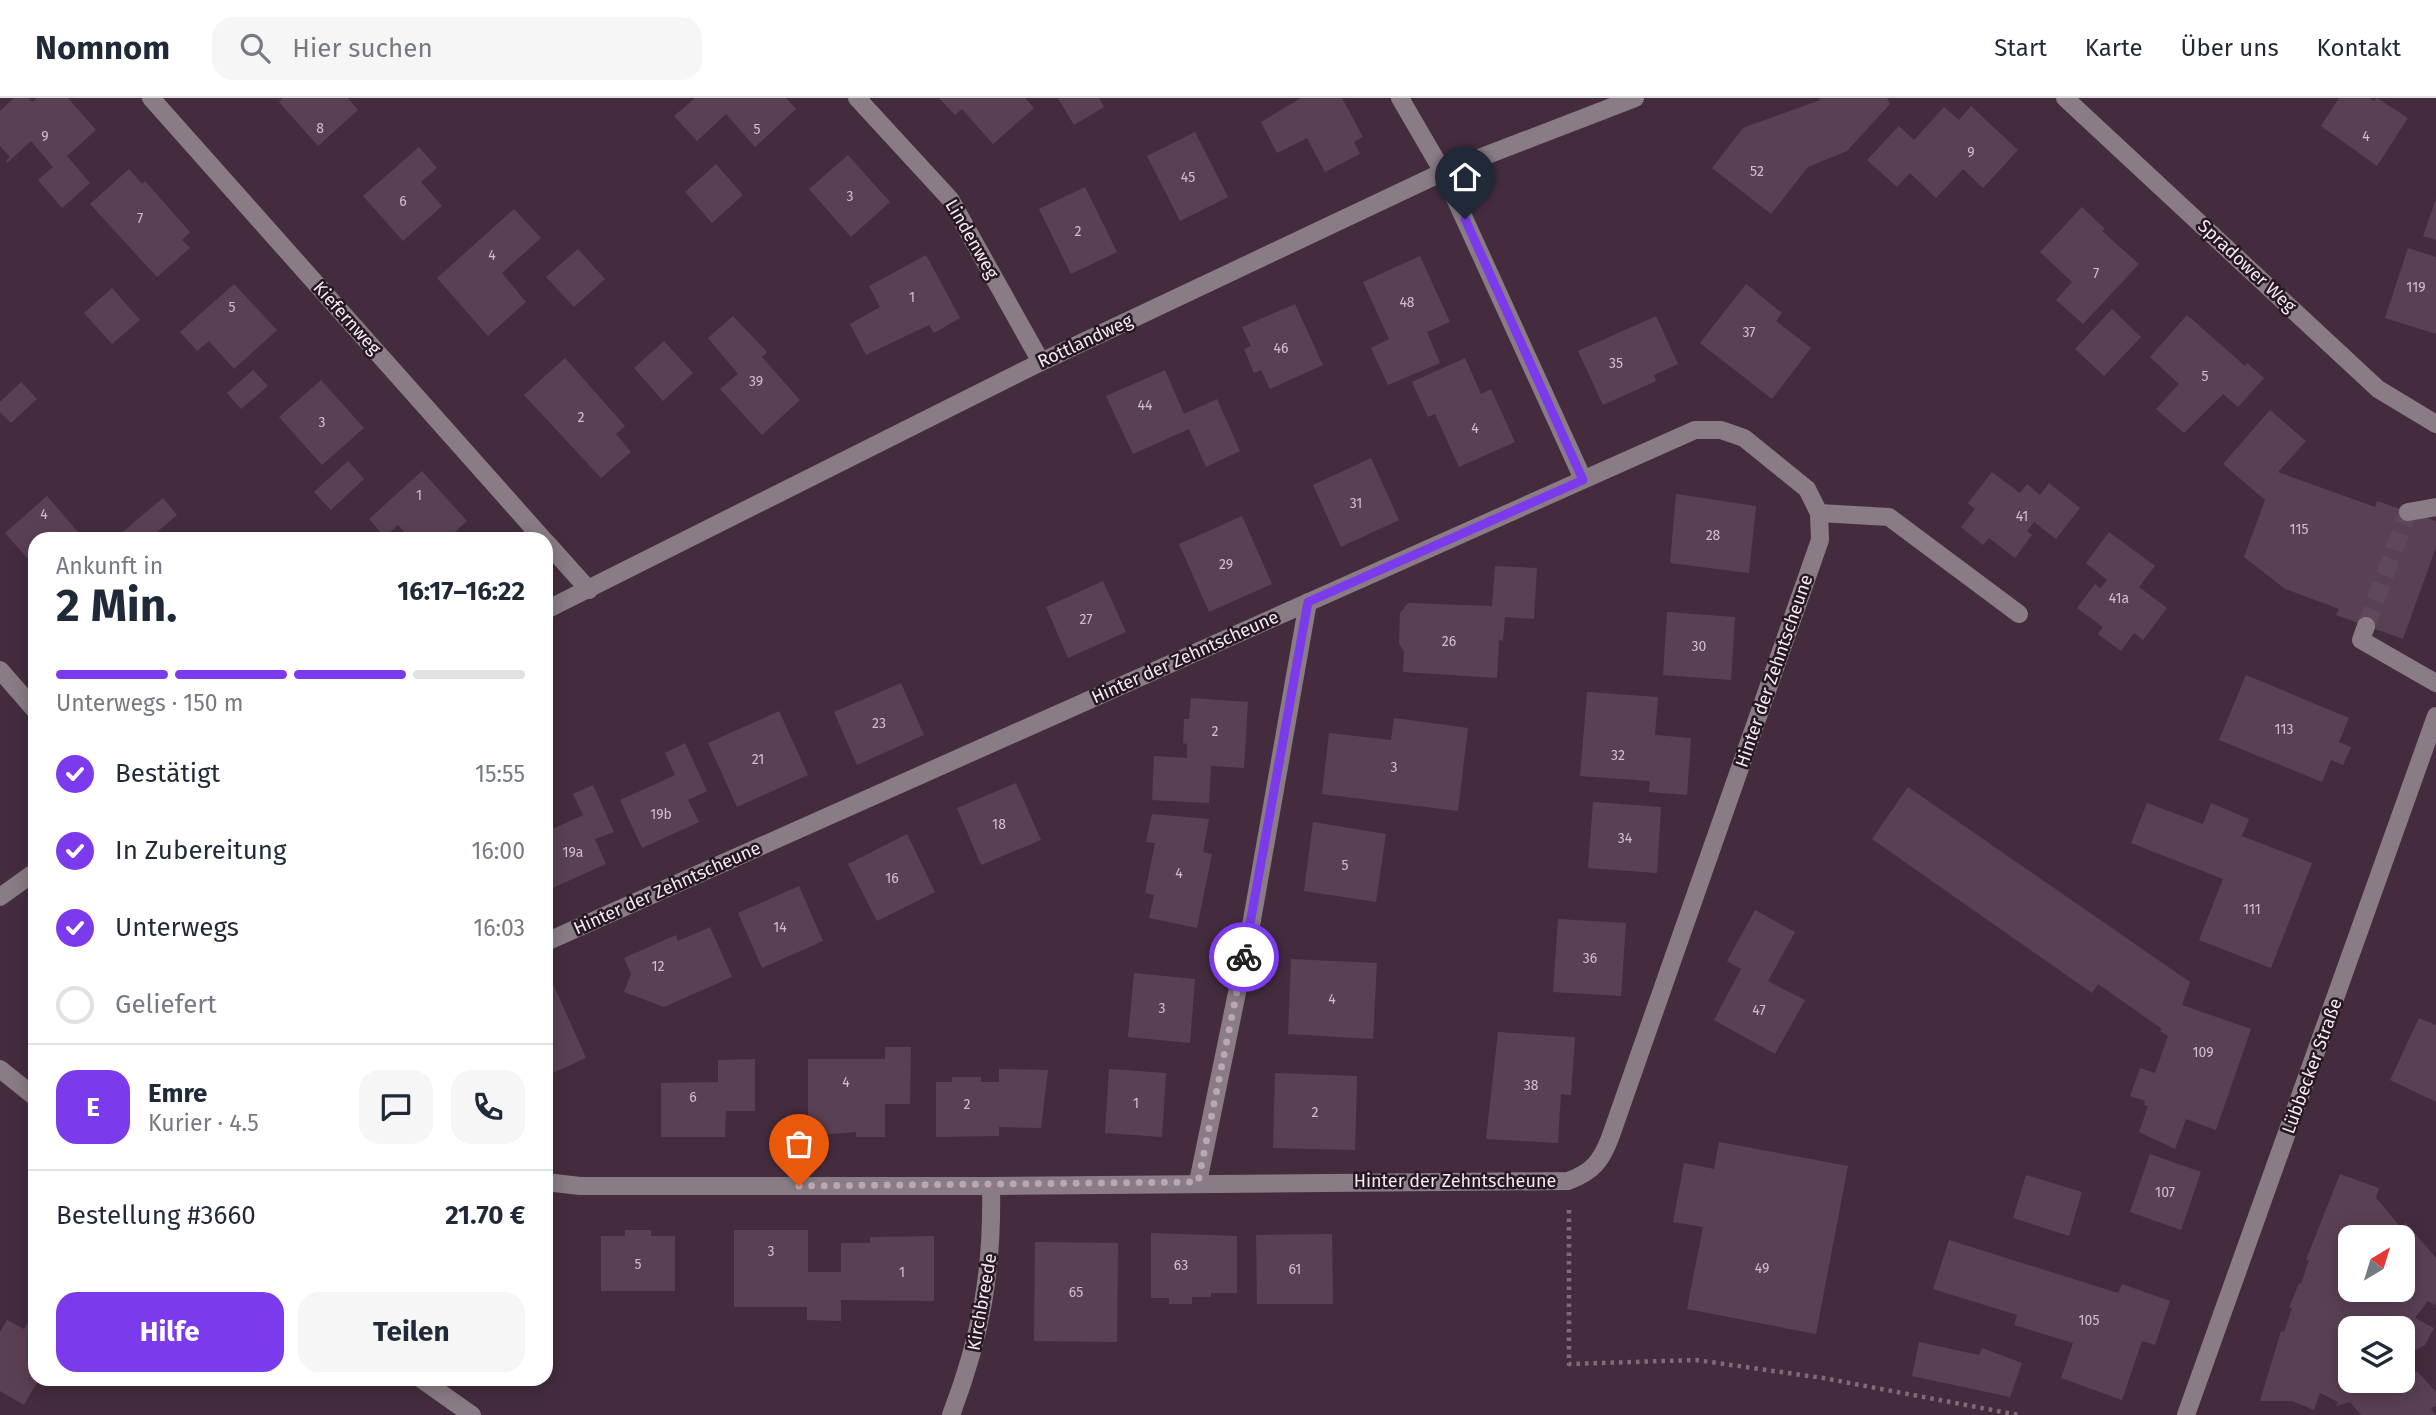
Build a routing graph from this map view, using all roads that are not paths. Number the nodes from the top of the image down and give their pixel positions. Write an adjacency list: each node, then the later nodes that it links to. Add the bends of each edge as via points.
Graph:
1 (151, 98): 13 (street, Kiefernweg)
2 (857, 98): 7 (street, Lindenweg, via 950,199)
3 (1399, 98): 6 (street)
4 (1635, 98): 6 (street, Rottlandweg)
5 (2065, 98): 8 (street, Spradower Weg, via 2378,389)
6 (1443, 172): 7 (street, Rottlandweg); 9 (street)
7 (1041, 362): 15 (street, Rottlandweg)
8 (2436, 424)
9 (1583, 480): 12 (street, Hinter der Zehntscheune, via 1695,430 1721,430 1744,439 1807,489); 16 (street, Hinter der Zehntscheune)
10 (2436, 507): 11 (street)
11 (2408, 512)
12 (1819, 513): 18 (street, via 1889,517); 29 (street, Hinter der Zehntscheune, via 1820,540 1601,1161 1569,1181)
13 (537, 532)
14 (553, 550): 15 (street, Kiefernweg)
15 (589, 590): 17 (street, Rottlandweg)
16 (1308, 602): 26 (street, Hinter der Zehntscheune); 29 (street, via 1252,920)
17 (553, 607)
18 (2020, 614)
19 (2366, 626): 21 (street, via 2361,640)
20 (0, 670): 22 (street)
21 (2436, 683)
22 (28, 702)
23 (2436, 716): 35 (street, Lübbecker Straße)
24 (28, 877): 25 (street)
25 (0, 897)
26 (553, 939)
27 (0, 1069): 28 (street)
28 (28, 1091)
29 (1198, 1182): 31 (street, Hinter der Zehntscheune)
30 (553, 1183): 31 (street, Hinter der Zehntscheune)
31 (991, 1186): 34 (street, Kirchbreede, via 993,1240 986,1301 971,1364)
32 (431, 1386): 33 (street)
33 (472, 1415)
34 (951, 1415)
35 (2186, 1415)

